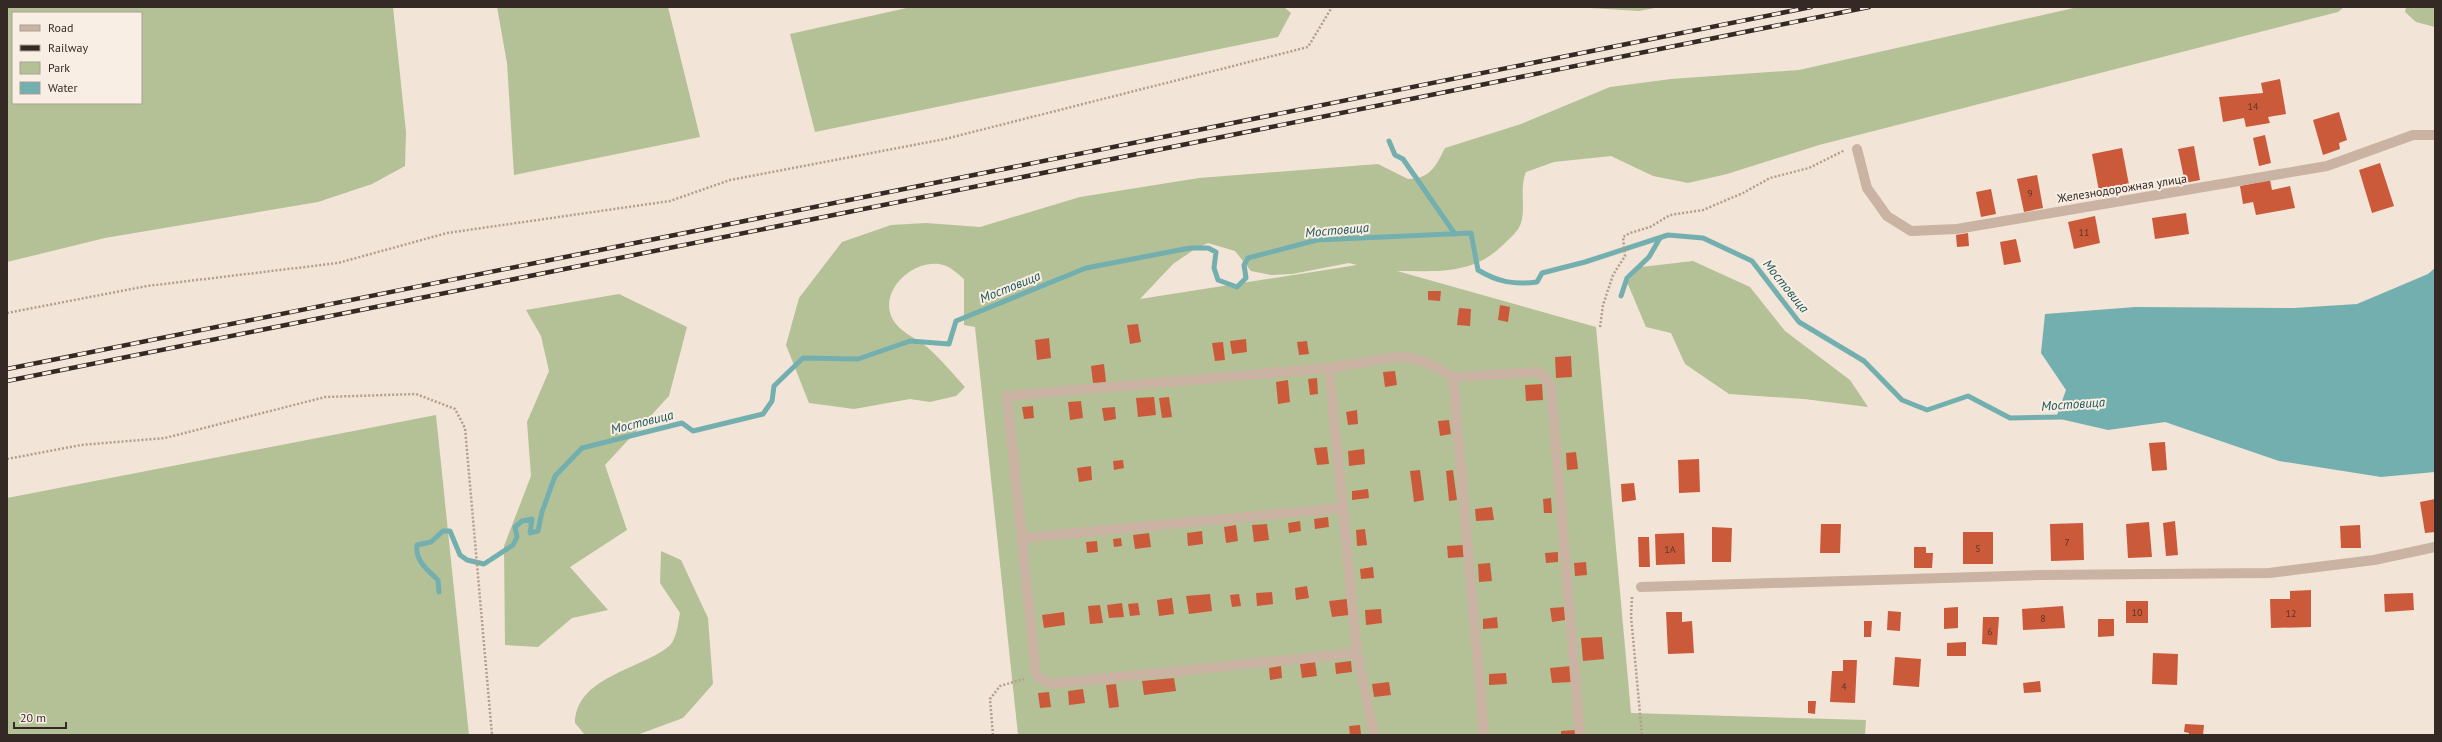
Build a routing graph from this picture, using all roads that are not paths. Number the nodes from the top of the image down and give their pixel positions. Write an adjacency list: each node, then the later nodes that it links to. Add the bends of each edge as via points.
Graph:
1 (2435, 136): 2 (street, Железнодорожная улица, via 2413,135 2327,166 1957,229 1911,231 1887,216 1867,188)
2 (1857, 149)
3 (1329, 368): 4 (street, via 1396,357 1412,358 1432,365); 5 (street); 6 (street, via 1006,396)
4 (1453, 377): 11 (street); 12 (street, via 1538,372 1546,378 1551,387)
5 (1343, 508): 6 (street); 9 (street)
6 (1021, 538): 9 (street, via 1036,675 1049,684)
7 (2435, 547): 8 (street, via 2374,560 2269,573 2041,575)
8 (1641, 587)
9 (1357, 654): 10 (street)
10 (1374, 735)
11 (1484, 735)
12 (1580, 735)

